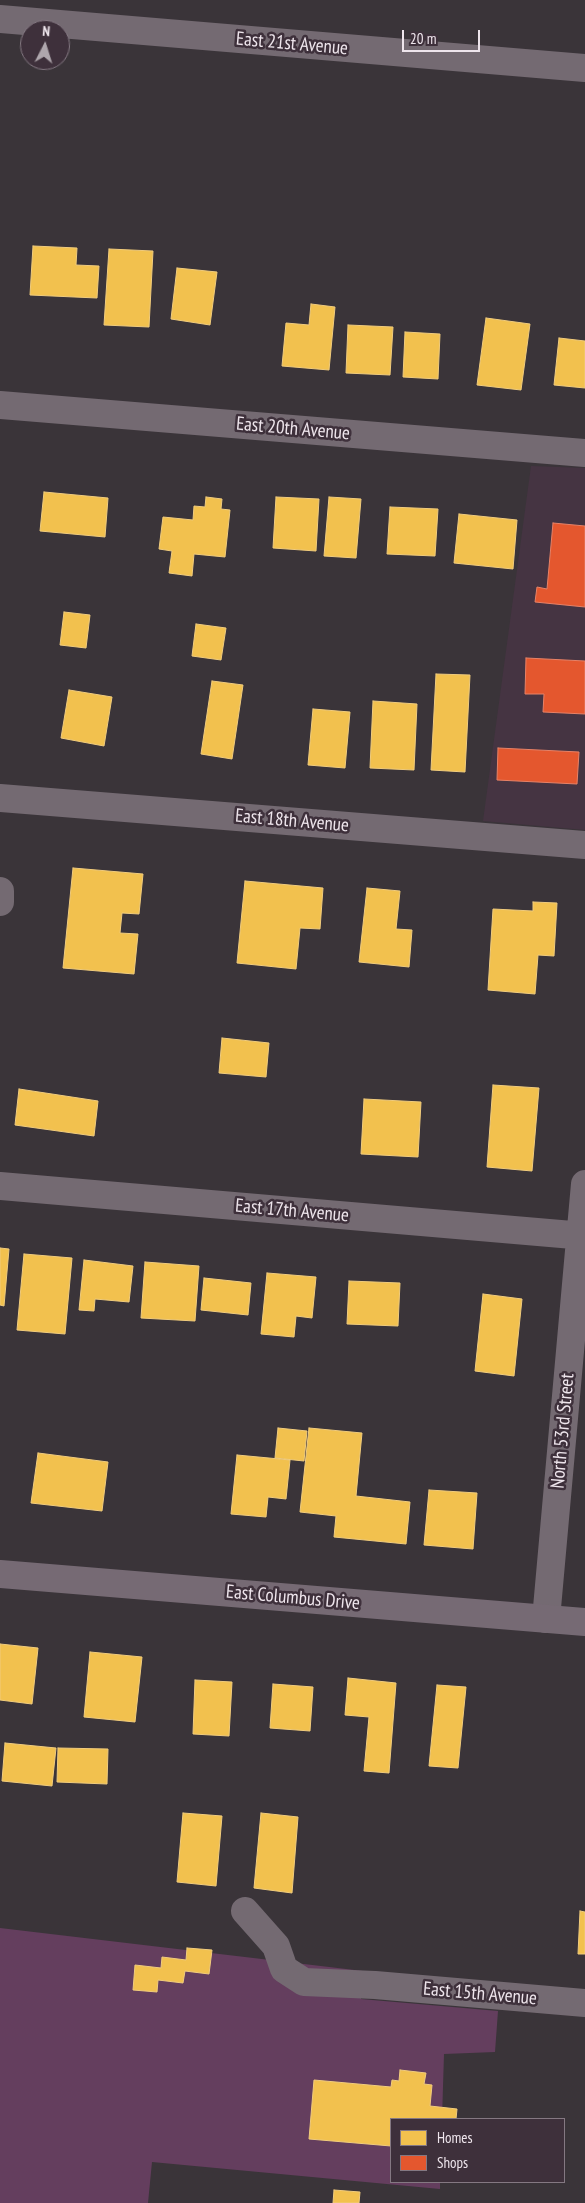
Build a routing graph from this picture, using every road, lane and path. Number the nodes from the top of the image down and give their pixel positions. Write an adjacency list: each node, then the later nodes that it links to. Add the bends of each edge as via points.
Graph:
1 (0, 20): 2 (street, East 21st Avenue)
2 (585, 68)
3 (0, 405): 4 (street, East 20th Avenue)
4 (585, 453)
5 (0, 798): 6 (street, East 18th Avenue)
6 (585, 845)
7 (0, 891): 8 (street)
8 (0, 902)
9 (585, 1184): 11 (street, North 53rd Street)
10 (0, 1186): 11 (street, East 17th Avenue)
11 (583, 1236): 13 (street, North 53rd Street)
12 (0, 1574): 13 (main road, East Columbus Drive)
13 (546, 1619): 14 (main road, East Columbus Drive)
14 (585, 1622)
15 (245, 1911): 16 (street, East 15th Avenue, via 276,1946 284,1969 304,1982)
16 (585, 2003)

